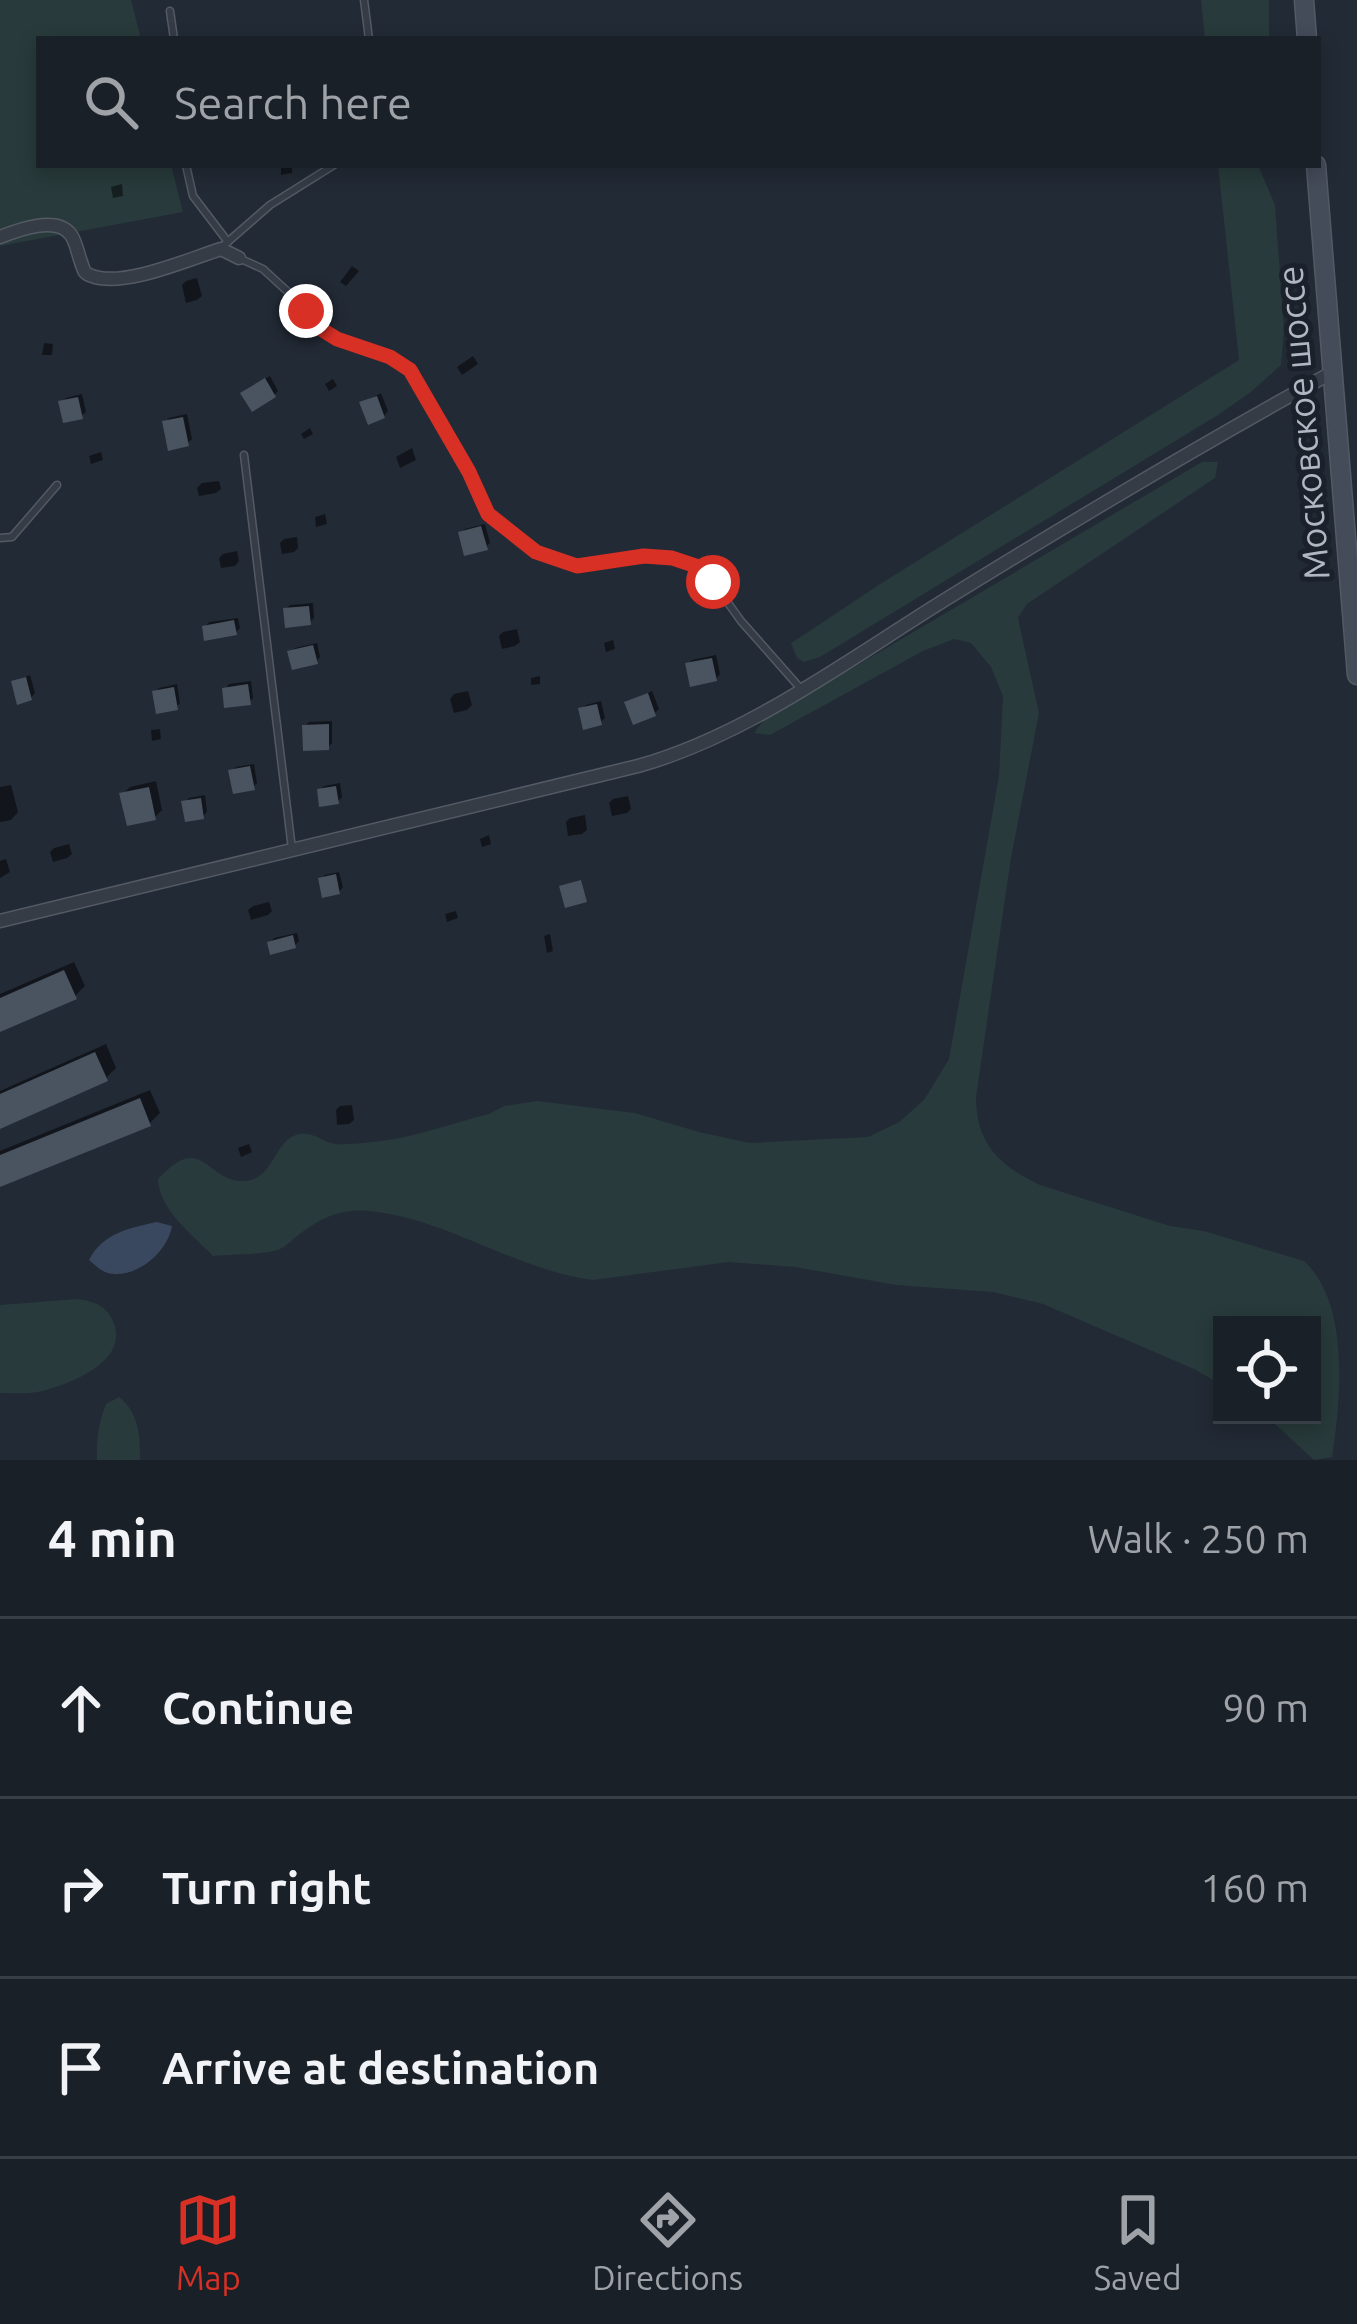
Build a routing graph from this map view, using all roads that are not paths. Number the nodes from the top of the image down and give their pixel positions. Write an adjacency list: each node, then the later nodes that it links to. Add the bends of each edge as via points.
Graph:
1 (364, 0): 5 (lane)
2 (1304, 0): 6 (main road)
3 (170, 10): 4 (lane)
4 (174, 36)
5 (369, 36)
6 (1307, 36)
7 (188, 168): 11 (lane, via 193,196)
8 (329, 168): 11 (lane)
9 (1316, 168): 13 (main road, Московское шоссе)
10 (0, 237): 11 (street, via 64,229 93,277 145,275)
11 (224, 245): 12 (street)
12 (239, 258): 18 (lane, via 263,269 321,329 410,370 488,514 506,530 536,552 577,566 644,556 696,566)
13 (1331, 373): 17 (main road, Московское шоссе); 18 (street)
14 (244, 455): 19 (lane)
15 (57, 485): 16 (lane, via 12,537)
16 (0, 538)
17 (1357, 675)
18 (801, 689): 19 (street, via 669,757)
19 (292, 849): 20 (street)
20 (0, 921)

